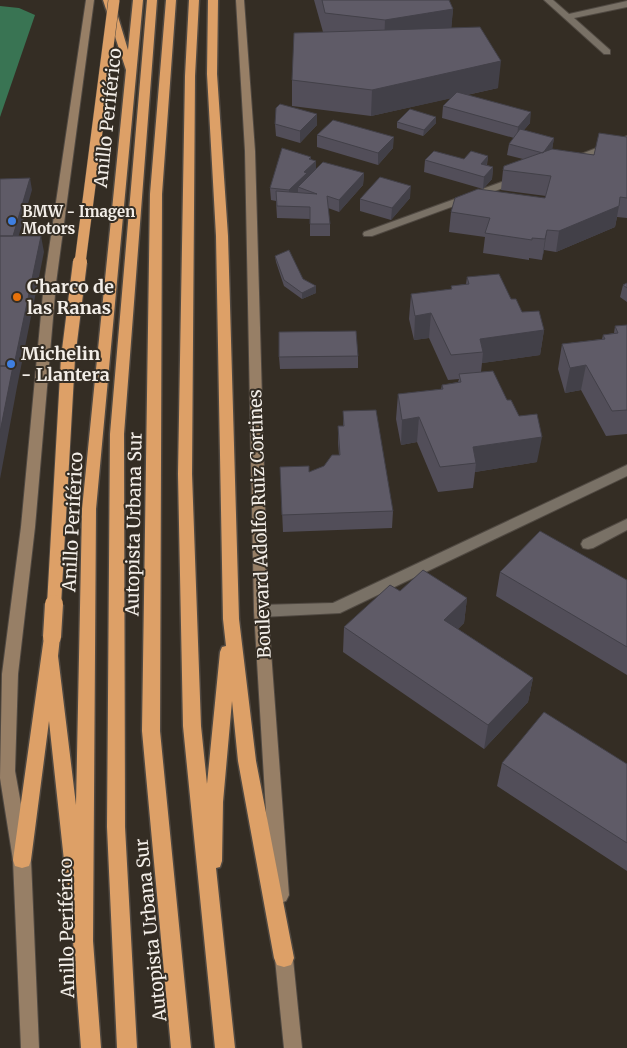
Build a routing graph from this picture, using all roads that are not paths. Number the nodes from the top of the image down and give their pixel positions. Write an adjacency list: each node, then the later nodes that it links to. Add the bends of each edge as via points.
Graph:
1 (90, 0): 25 (main road, via 50,283 28,527 10,674 8,771)
2 (108, 0): 14 (highway)
3 (114, 0): 24 (highway, bridge, via 68,358)
4 (138, 0): 14 (highway, Anillo Periférico)
5 (152, 0): 31 (highway, Autopista Urbana Sur, via 117,434 116,827)
6 (171, 0): 32 (highway, Autopista Urbana Sur, via 156,194 150,731)
7 (194, 0): 26 (highway, via 190,76 185,474 192,726)
8 (213, 0): 23 (highway, via 212,74 222,236)
9 (240, 0): 22 (main road, Boulevard Adolfo Ruiz Cortines, via 250,151)
10 (548, 0): 12 (street)
11 (627, 4): 12 (street)
12 (567, 17): 13 (street)
13 (607, 52)
14 (131, 74): 27 (highway, Anillo Periférico, via 89,509)
15 (627, 139): 16 (street)
16 (564, 162)
17 (527, 176): 18 (street)
18 (368, 234)
19 (627, 470): 22 (street, via 335,609)
20 (627, 524): 21 (street)
21 (588, 544)
22 (261, 611): 28 (main road, Boulevard Adolfo Ruiz Cortines)
23 (231, 619): 26 (highway, via 214,802); 28 (highway, via 247,761)
24 (51, 659): 25 (highway); 27 (highway)
25 (22, 860): 29 (main road)
26 (213, 937): 33 (highway)
27 (82, 941): 30 (highway, Anillo Periférico)
28 (284, 958): 34 (main road, Boulevard Adolfo Ruiz Cortines)
29 (30, 1048)
30 (92, 1048)
31 (127, 1048)
32 (181, 1048)
33 (225, 1048)
34 (293, 1048)

